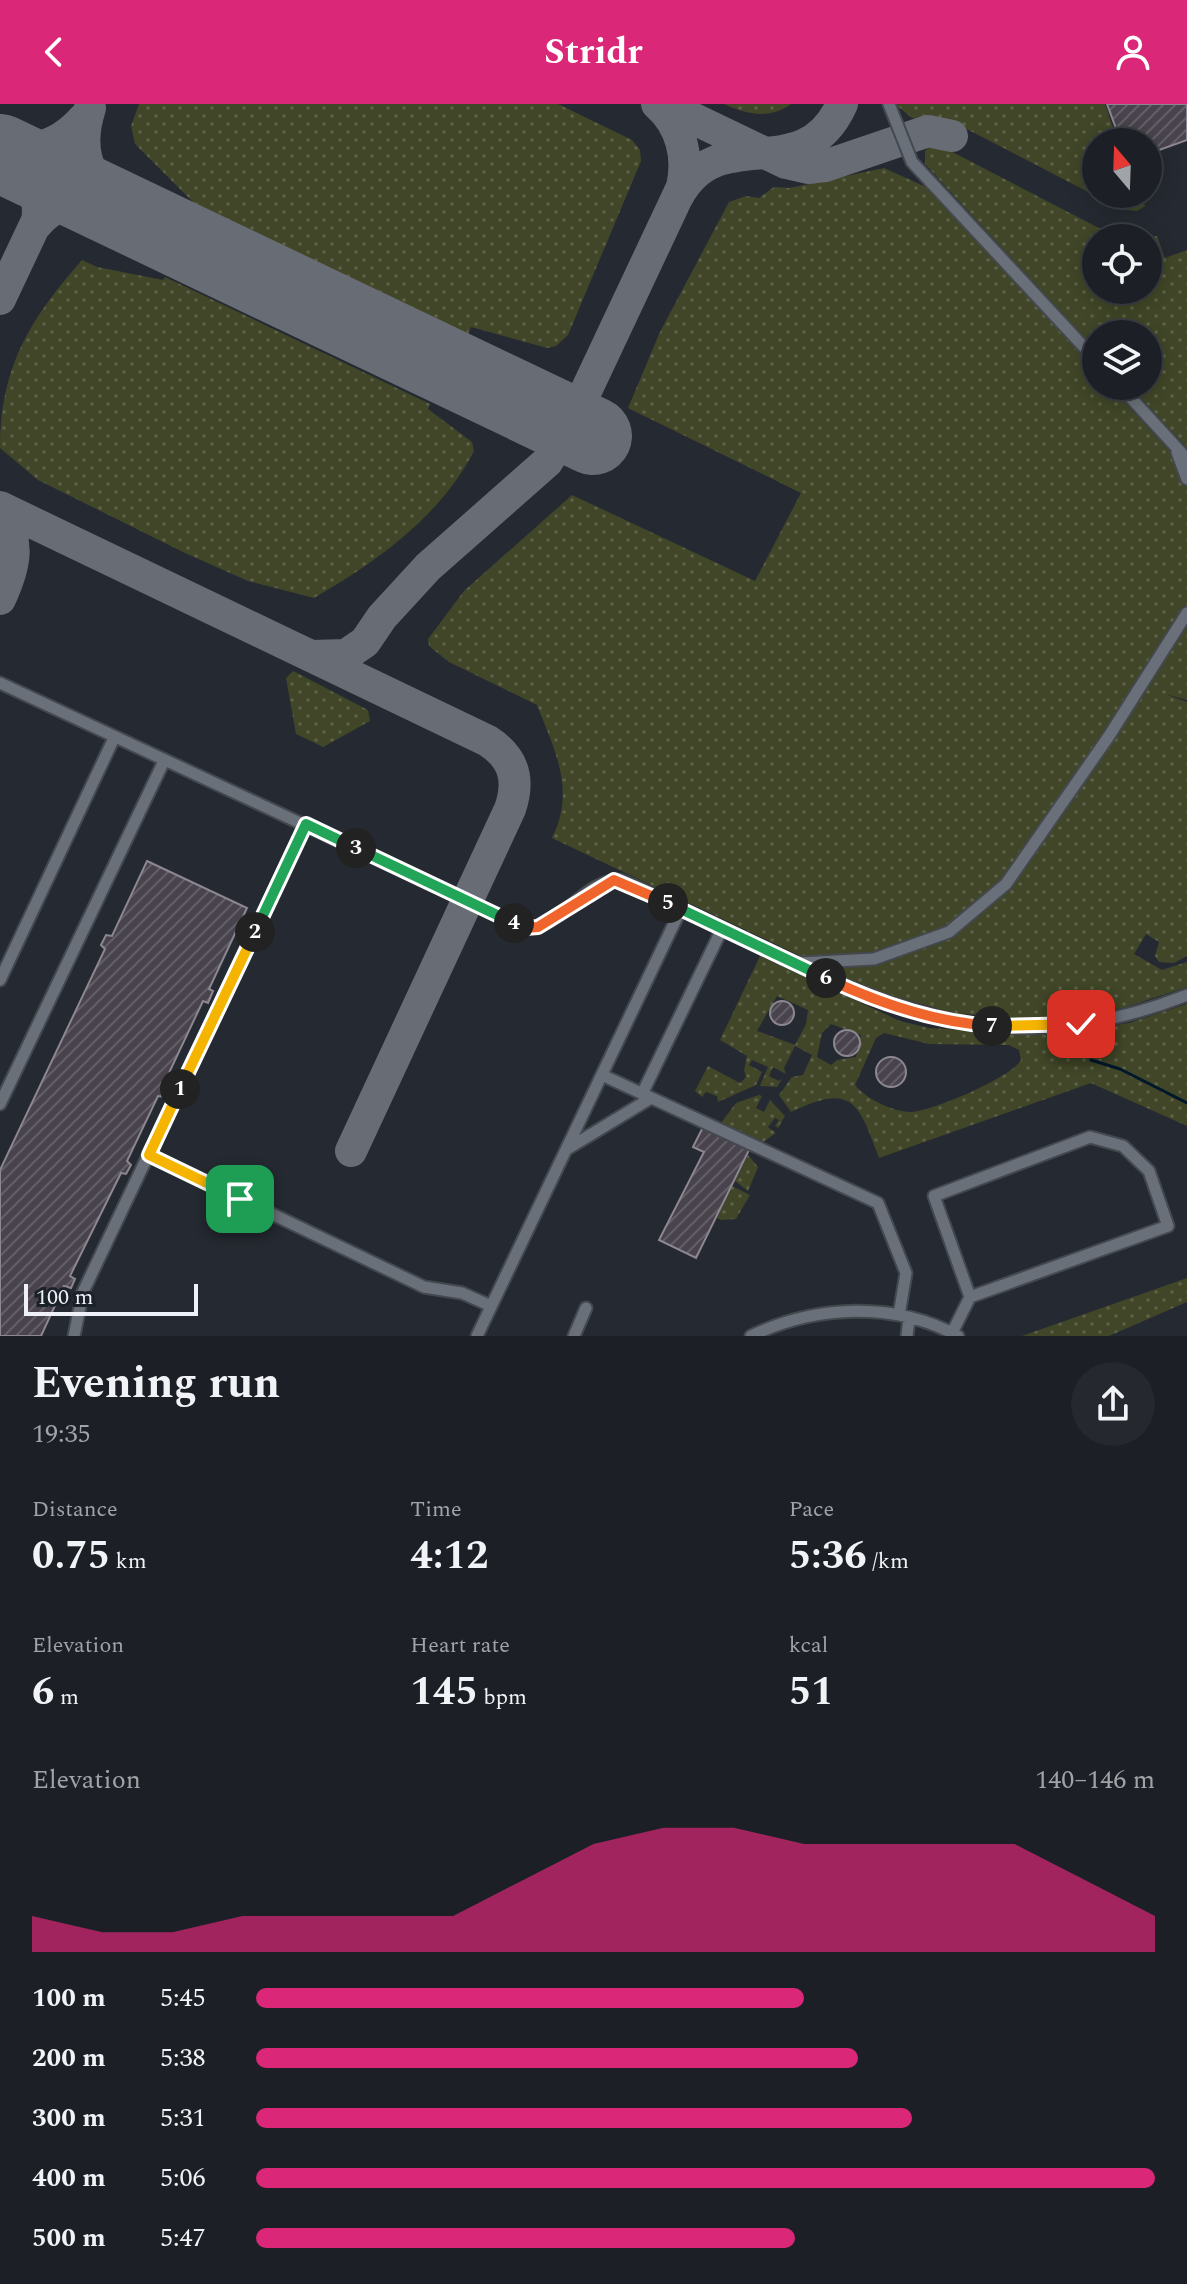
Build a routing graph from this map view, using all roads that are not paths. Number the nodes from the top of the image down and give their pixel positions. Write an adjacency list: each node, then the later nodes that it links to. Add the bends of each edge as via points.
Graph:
1 (889, 104): 2 (street, via 912,162)
2 (1082, 345)
3 (1133, 400): 4 (street)
4 (1174, 444): 5 (street); 6 (street)
5 (1187, 459)
6 (1187, 479)
7 (1187, 613): 14 (street, via 1006,884 949,932 934,938 874,959)
8 (0, 683): 9 (street)
9 (114, 738): 10 (street); 15 (street)
10 (164, 761): 11 (street); 19 (street)
11 (306, 824): 12 (street, via 525,928 542,925 614,880); 21 (street)
12 (681, 909): 13 (street); 17 (street)
13 (722, 929): 14 (street); 18 (street)
14 (794, 963): 16 (street, via 890,1006 985,1025 1081,1024)
15 (0, 980)
16 (1187, 995)
17 (602, 1075): 18 (street); 20 (street)
18 (646, 1096): 20 (street); 25 (street, via 878,1203 906,1273)
19 (0, 1104)
20 (566, 1150): 23 (street)
21 (149, 1155): 23 (street, via 424,1287 462,1293); 28 (street, via 83,1292)
22 (970, 1297): 22 (street, via 934,1196 1090,1137 1123,1146 1149,1171 1168,1226); 27 (street)
23 (491, 1306): 29 (street)
24 (586, 1308): 30 (street)
25 (904, 1316): 26 (street, via 830,1312); 27 (street); 32 (street)
26 (771, 1332): 31 (street)
27 (955, 1334)
28 (74, 1336)
29 (477, 1336)
30 (574, 1336)
31 (751, 1336)
32 (907, 1336)

